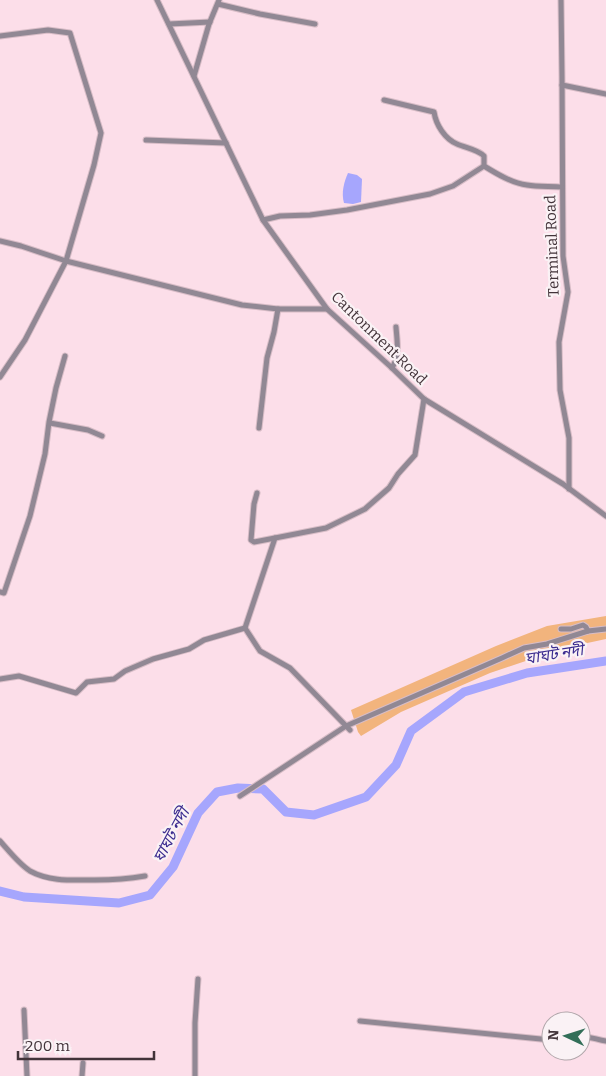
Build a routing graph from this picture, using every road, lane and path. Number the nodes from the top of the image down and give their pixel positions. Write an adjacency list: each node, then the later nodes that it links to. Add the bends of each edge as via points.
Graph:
1 (157, 0): 5 (street, Cantonment Road)
2 (561, 0): 9 (street, Terminal Road)
3 (218, 2): 4 (street); 6 (street)
4 (210, 22): 5 (street); 8 (street)
5 (169, 24): 8 (street, Cantonment Road)
6 (315, 24)
7 (0, 36): 18 (street, via 48,30 70,33 101,133)
8 (194, 76): 13 (street, Cantonment Road)
9 (562, 85): 10 (street); 15 (street, Terminal Road)
10 (606, 94)
11 (384, 100): 14 (street, via 434,112 445,135 484,156)
12 (146, 140): 13 (street)
13 (226, 143): 16 (street, Cantonment Road)
14 (484, 166): 15 (street, via 519,184); 16 (street, via 453,186 430,194 346,210)
15 (562, 187): 29 (street, Terminal Road, via 562,256 568,292 559,342 560,390 568,438)
16 (263, 220): 20 (street, Cantonment Road)
17 (0, 241): 18 (street)
18 (66, 261): 19 (street, via 242,305); 24 (street, via 25,340)
19 (278, 308): 20 (street); 27 (street, via 267,358)
20 (327, 309): 23 (street, Cantonment Road)
21 (396, 327): 23 (street, via 398,351)
22 (65, 356): 26 (street)
23 (392, 368): 25 (street, Cantonment Road)
24 (0, 377)
25 (424, 399): 29 (street, Cantonment Road); 32 (street, via 415,455 389,488 365,509 326,528)
26 (50, 423): 28 (street); 33 (street, via 30,516 4,593)
27 (259, 428)
28 (102, 436)
29 (569, 489): 31 (street, Cantonment Road)
30 (257, 493): 32 (street, via 251,540)
31 (606, 516)
32 (275, 538): 34 (street)
33 (0, 592)
34 (245, 628): 38 (street, via 153,659 114,679 87,682 76,693 19,676); 39 (street, via 260,651 290,668)
35 (606, 628): 37 (street)
36 (561, 629): 37 (street, via 583,625)
37 (588, 632): 39 (street, via 524,648)
38 (0, 679)
39 (348, 728): 40 (street)
40 (240, 796)
41 (0, 841): 42 (street, via 31,871 50,878 119,880)
42 (145, 876)
43 (198, 979): 52 (street)
44 (24, 1010): 50 (street)
45 (360, 1021): 47 (street)
46 (591, 1037): 48 (street)
47 (541, 1039)
48 (606, 1041)
49 (82, 1063): 51 (street)
50 (27, 1076)
51 (82, 1076)
52 (195, 1076)

